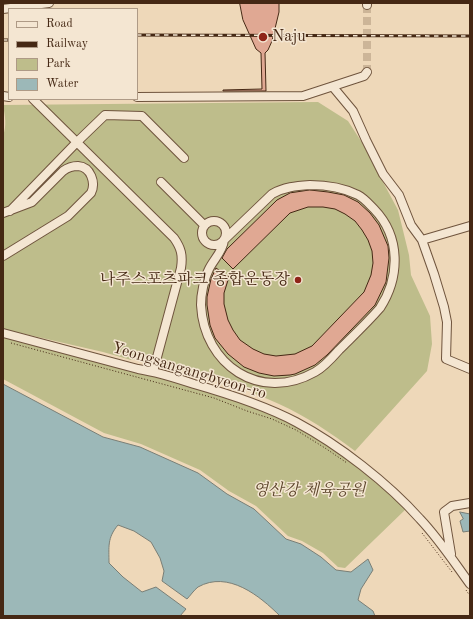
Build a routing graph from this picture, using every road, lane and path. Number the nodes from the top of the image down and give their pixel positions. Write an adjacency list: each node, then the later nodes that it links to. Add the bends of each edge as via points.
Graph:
1 (49, 3): 2 (street)
2 (11, 8)
3 (367, 72): 4 (street, via 364,76)
4 (332, 87): 5 (street, via 303,96); 14 (street, via 353,111 383,174 399,195 411,225)
5 (138, 97)
6 (34, 100): 7 (street)
7 (77, 142): 8 (street, via 105,115 142,116); 10 (street); 19 (street, via 174,238 182,253 181,268)
8 (184, 158)
9 (161, 182): 11 (street)
10 (6, 212): 15 (street, via 32,202 68,168 78,166 92,176 91,193 68,216)
11 (204, 225): 13 (street, via 214,221 221,223 226,233); 13 (street, via 202,236 206,243 214,245)
12 (470, 226): 14 (street)
13 (224, 240): 13 (street, via 264,201 280,190 310,185 335,187 359,196 384,222 395,250 392,281 380,308 321,368 306,377 290,381 258,381 244,376 224,360 213,347 204,324 201,304 204,286)
14 (422, 240): 18 (street, via 444,307 447,322 446,359)
15 (3, 256)
16 (3, 333): 19 (street, Yeongsangangbyeon-ro)
17 (10, 343): 20 (path, via 214,398 296,430)
18 (470, 369)
19 (153, 372): 25 (street, Yeongsangangbyeon-ro, via 228,393 256,404 296,422 333,445 409,506 437,539)
20 (351, 466)
21 (470, 503): 23 (street, via 452,506 444,512)
22 (422, 532): 24 (path)
23 (451, 554)
24 (453, 573)
25 (468, 587): 26 (path)
26 (470, 596)

